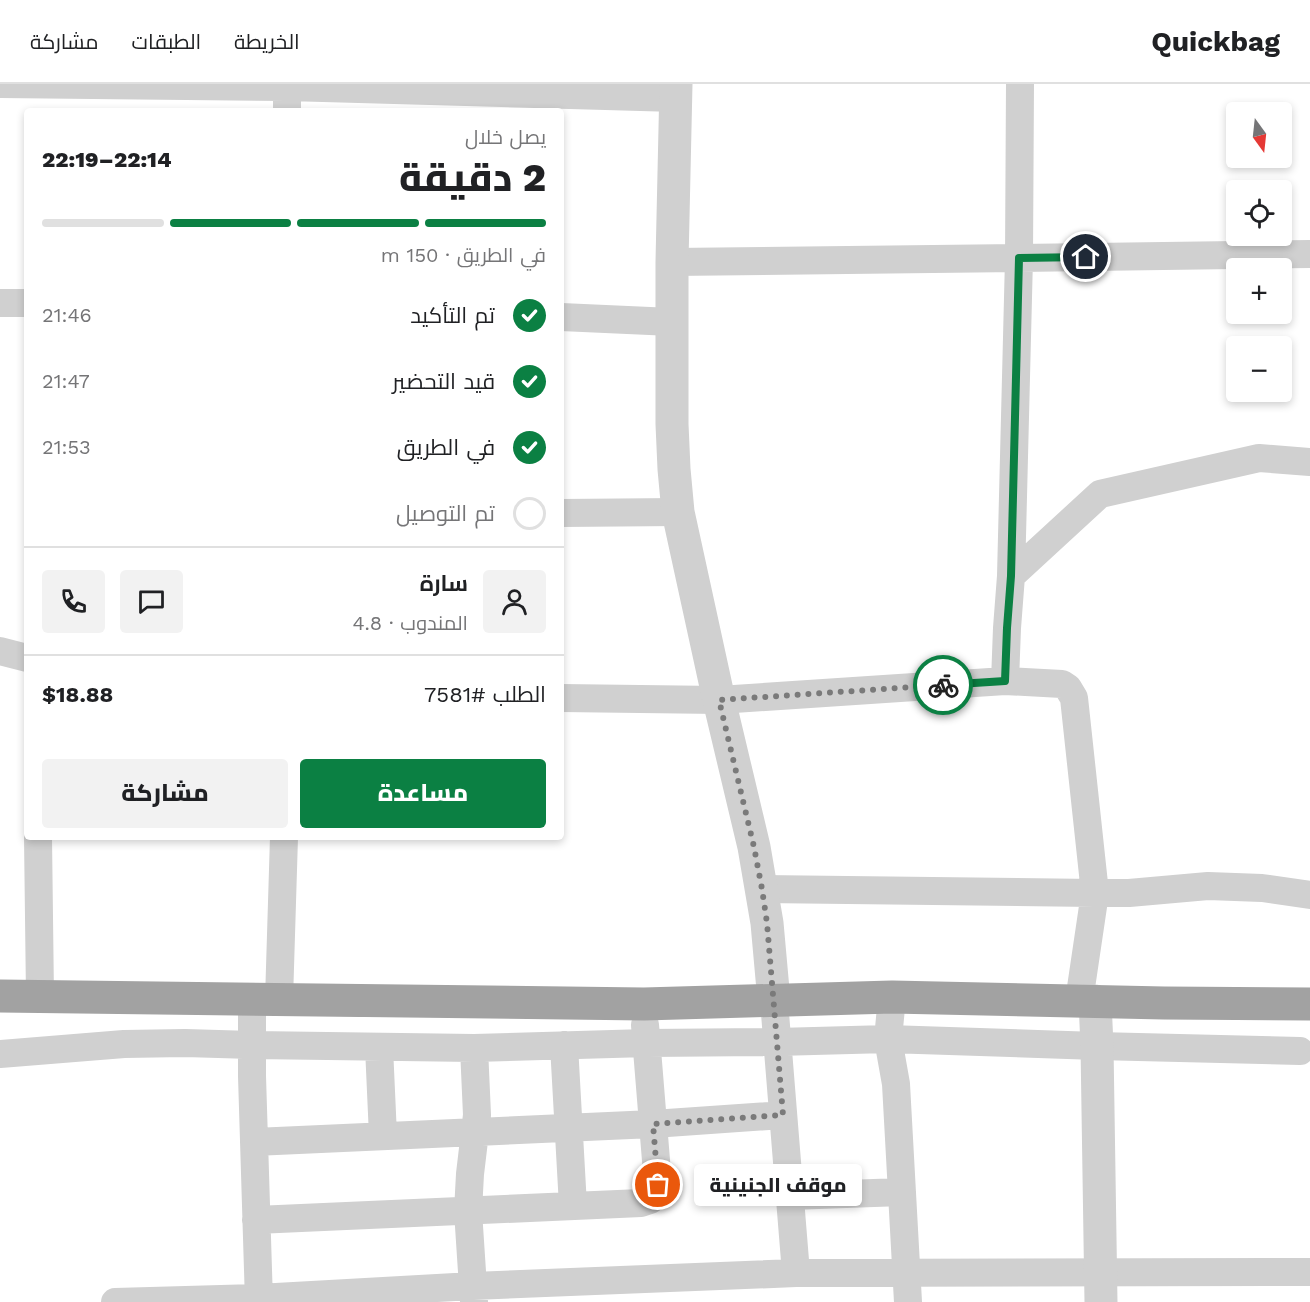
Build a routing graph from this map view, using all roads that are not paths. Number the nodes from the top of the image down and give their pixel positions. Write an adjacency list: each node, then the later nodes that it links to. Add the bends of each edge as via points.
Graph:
1 (0, 84): 4 (street)
2 (1020, 84): 6 (street)
3 (676, 91): 4 (street); 7 (street)
4 (287, 94)
5 (1310, 254): 6 (street)
6 (1019, 258): 7 (street); 15 (street)
7 (672, 262): 11 (street)
8 (0, 303): 9 (street)
9 (24, 303)
10 (564, 317): 11 (street)
11 (672, 322): 13 (street)
12 (1310, 462): 15 (street, via 1259,458 1100,494)
13 (678, 512): 14 (street); 20 (street)
14 (564, 513)
15 (1011, 576): 18 (street)
16 (0, 651): 17 (street)
17 (24, 657)
18 (1005, 681): 20 (street); 24 (street, via 1062,684 1074,698)
19 (564, 698): 20 (street)
20 (719, 700): 23 (street)
21 (38, 840): 27 (street)
22 (284, 840): 29 (street)
23 (762, 889): 24 (street); 30 (street)
24 (1095, 893): 25 (street, via 1208,886); 31 (street)
25 (1310, 895)
26 (0, 996): 27 (highway)
27 (40, 997): 29 (highway)
28 (892, 997): 30 (highway); 31 (highway); 34 (street)
29 (266, 999): 32 (highway); 37 (street)
30 (774, 1001): 32 (highway); 35 (street)
31 (1087, 1001): 33 (highway); 39 (street)
32 (644, 1004): 36 (street)
33 (1310, 1004)
34 (888, 1039): 35 (street); 39 (street); 50 (street, via 896,1084)
35 (777, 1042): 36 (street); 44 (street)
36 (647, 1043): 38 (street); 45 (street)
37 (252, 1045): 40 (street); 43 (street, via 124,1044); 49 (street)
38 (564, 1045): 41 (street); 46 (street)
39 (1097, 1046): 42 (street); 58 (street)
40 (379, 1047): 41 (street); 48 (street)
41 (474, 1048): 47 (street)
42 (1300, 1051)
43 (0, 1054)
44 (783, 1115): 45 (street); 51 (street)
45 (653, 1124): 46 (street); 52 (street, via 657,1195 641,1203)
46 (568, 1127): 47 (street); 52 (street)
47 (476, 1131): 48 (street); 53 (street)
48 (383, 1136): 49 (street)
49 (254, 1142): 54 (street)
50 (902, 1192): 51 (street); 55 (street)
51 (790, 1196): 57 (street)
52 (573, 1206): 53 (street)
53 (468, 1211): 54 (street); 60 (street)
54 (256, 1220): 62 (street)
55 (907, 1272): 57 (street); 58 (street); 64 (street)
56 (1310, 1272): 58 (street)
57 (796, 1273): 59 (street)
58 (1100, 1287)
59 (699, 1289): 60 (street)
60 (473, 1294): 61 (street)
61 (377, 1297): 62 (street)
62 (258, 1300): 63 (street)
63 (115, 1302)
64 (908, 1302)

